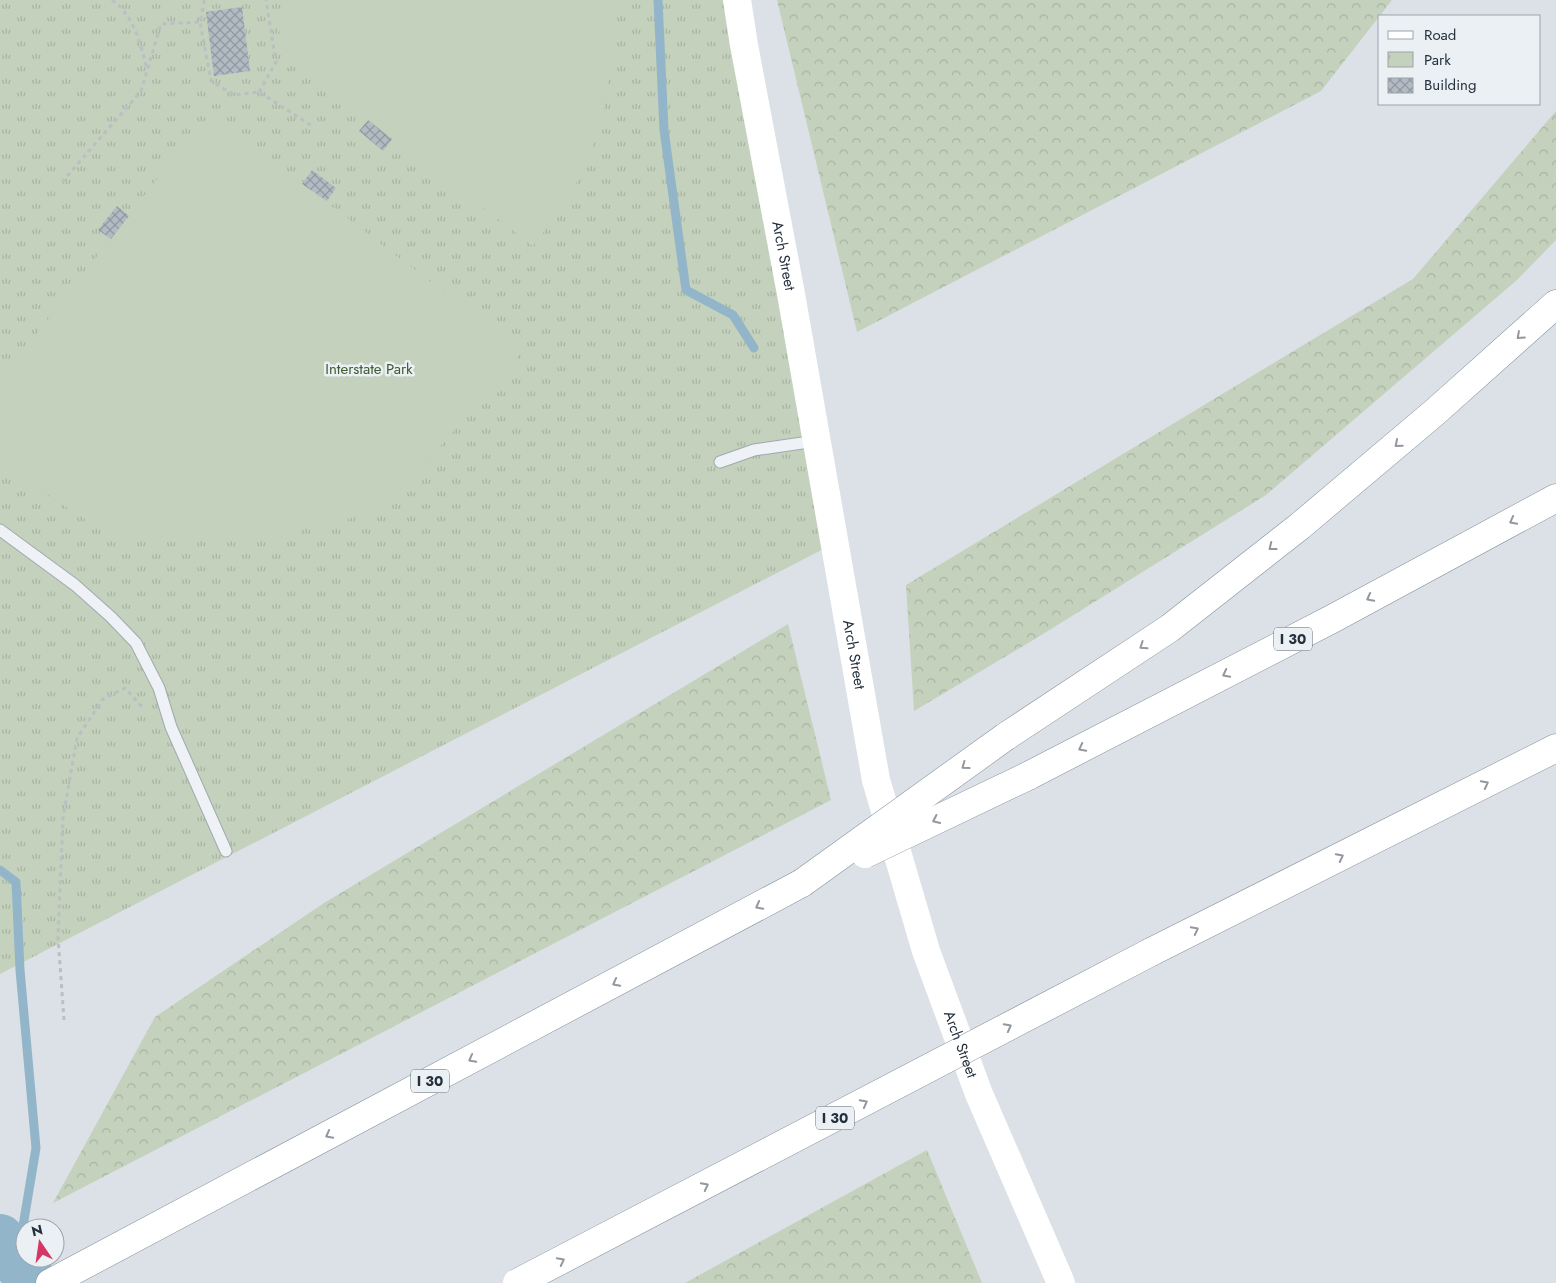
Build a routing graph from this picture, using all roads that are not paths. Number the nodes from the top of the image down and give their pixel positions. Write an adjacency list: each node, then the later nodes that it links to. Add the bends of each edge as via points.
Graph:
1 (737, 0): 3 (main road, Arch Street)
2 (1556, 304): 9 (main road, one-way to 9, bridge, via 1300,526 1170,628 1005,737)
3 (816, 441): 4 (lane, via 754,450); 12 (main road, Arch Street, via 876,780 926,951 979,1094)
4 (720, 462)
5 (1556, 498): 9 (main road, I 30, one-way to 9, bridge, via 1332,619 1028,776)
6 (0, 530): 8 (lane, via 75,585 136,643 159,688 171,727)
7 (1556, 748): 11 (main road, I 30, one-way to 7, bridge, via 1151,952)
8 (226, 851)
9 (802, 883): 10 (main road, I 30, one-way to 10)
10 (50, 1283)
11 (517, 1283)
12 (1061, 1283)

